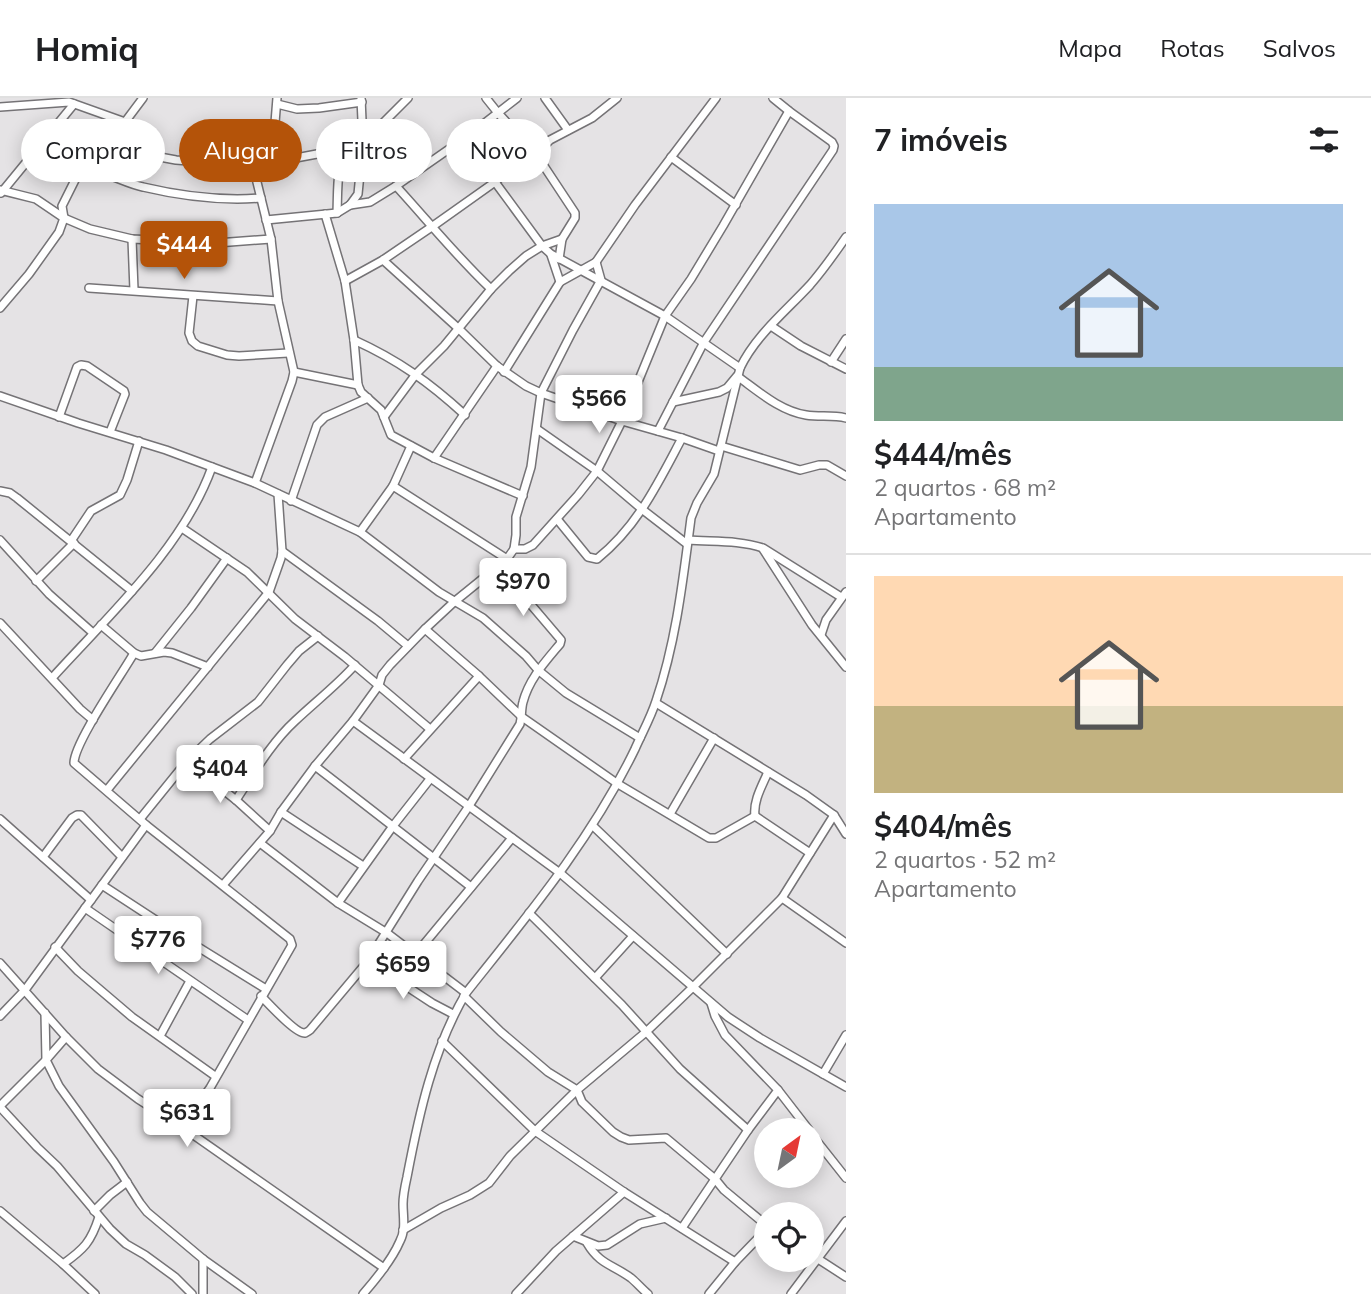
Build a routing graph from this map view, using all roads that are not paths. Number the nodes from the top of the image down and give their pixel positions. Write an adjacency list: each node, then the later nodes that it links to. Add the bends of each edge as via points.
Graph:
1 (143, 98): 16 (street)
2 (408, 98): 19 (street)
3 (486, 98): 14 (street)
4 (517, 98): 14 (street)
5 (545, 98): 21 (street)
6 (617, 98): 21 (street)
7 (716, 98): 23 (street)
8 (773, 98): 13 (street)
9 (361, 100): 11 (street, via 297,109); 18 (street)
10 (68, 101): 12 (street); 15 (street); 32 (street)
11 (277, 101): 17 (street)
12 (0, 107)
13 (789, 111): 35 (street); 65 (street, via 832,142 833,150)
14 (498, 113): 20 (street); 31 (street)
15 (117, 119)
16 (127, 119)
17 (275, 119)
18 (362, 119)
19 (387, 119)
20 (504, 119)
21 (568, 130): 22 (street)
22 (551, 141)
23 (671, 158): 35 (street); 49 (street)
24 (551, 177): 44 (street, via 575,213)
25 (74, 182): 38 (street, via 62,206)
26 (127, 182): 33 (street, via 180,194)
27 (257, 182): 33 (street)
28 (338, 182): 36 (street)
29 (359, 182): 34 (street)
30 (495, 182): 40 (street); 45 (street)
31 (396, 186): 34 (street, via 370,202); 40 (street)
32 (1, 192): 38 (street, via 36,199)
33 (261, 198): 39 (street)
34 (351, 205): 36 (street)
35 (736, 205): 60 (street)
36 (337, 213): 37 (street)
37 (325, 214): 39 (street); 51 (street)
38 (64, 218): 42 (street); 59 (street, via 59,232)
39 (266, 220): 43 (street)
40 (433, 226): 48 (street); 55 (street)
41 (846, 237): 61 (street)
42 (132, 239): 43 (street, via 217,243); 56 (street)
43 (271, 239): 58 (street)
44 (562, 239): 45 (street); 47 (street)
45 (542, 246): 46 (street); 55 (street)
46 (551, 254): 47 (street); 53 (street)
47 (559, 259): 50 (street)
48 (383, 260): 51 (street); 62 (street)
49 (596, 262): 50 (street); 52 (street)
50 (580, 270): 52 (street); 53 (street)
51 (345, 281): 64 (street)
52 (601, 281): 60 (street); 76 (street)
53 (561, 282): 72 (street)
54 (89, 288): 56 (street)
55 (491, 289): 62 (street)
56 (134, 290): 57 (street)
57 (194, 296): 58 (street); 66 (street, via 189,333 198,346 239,356)
58 (278, 301): 66 (street)
59 (1, 305)
60 (665, 316): 65 (street); 84 (street)
61 (771, 326): 67 (street); 69 (street)
62 (459, 329): 68 (street); 73 (street)
63 (846, 339): 67 (street)
64 (354, 340): 73 (street); 75 (street)
65 (704, 342): 69 (street); 79 (street)
66 (288, 353): 71 (street)
67 (831, 362): 70 (street)
68 (497, 366): 72 (street); 80 (street)
69 (740, 368): 74 (street)
70 (846, 369)
71 (294, 372): 75 (street); 96 (street)
72 (505, 372): 76 (street)
73 (416, 374): 80 (street); 82 (street)
74 (737, 376): 79 (street, via 719,392); 83 (street, via 792,412); 91 (street)
75 (358, 384): 78 (street)
76 (541, 393): 84 (street); 85 (street)
77 (0, 396): 81 (street)
78 (368, 398): 82 (street); 101 (street, via 317,425)
79 (673, 402): 86 (street)
80 (465, 415): 92 (street)
81 (59, 417): 87 (street); 87 (street, via 77,367 87,366 125,394)
82 (384, 417): 90 (street, via 391,435)
83 (846, 418)
84 (622, 421): 86 (street); 94 (street)
85 (537, 429): 94 (street); 100 (street)
86 (658, 431): 88 (street)
87 (110, 432): 89 (street)
88 (682, 438): 91 (street); 102 (street)
89 (139, 441): 93 (street); 107 (street, via 120,495 91,511)
90 (411, 446): 92 (street); 97 (street)
91 (720, 448): 95 (street, via 800,470 827,465); 108 (street, via 714,474 691,519)
92 (434, 458): 100 (street)
93 (212, 467): 96 (street); 104 (street)
94 (597, 471): 102 (street); 103 (street)
95 (846, 476)
96 (255, 483): 99 (street)
97 (393, 486): 105 (street); 113 (street)
98 (0, 491): 107 (street, via 10,493)
99 (278, 494): 101 (street); 111 (street)
100 (523, 496): 110 (street)
101 (291, 501): 105 (street)
102 (643, 510): 103 (street, via 597,559 588,557); 108 (street)
103 (557, 519): 110 (street, via 533,545)
104 (182, 528): 112 (street); 116 (street)
105 (360, 532): 119 (street)
106 (0, 540): 115 (street)
107 (72, 542): 115 (street); 116 (street)
108 (687, 542): 109 (street); 136 (street, via 674,640)
109 (763, 548): 118 (street); 124 (street)
110 (514, 549): 113 (street)
111 (282, 551): 117 (street); 126 (street)
112 (227, 558): 117 (street); 128 (street)
113 (507, 559): 114 (street)
114 (498, 566): 119 (street); 132 (street, via 561,640)
115 (36, 581): 123 (street)
116 (132, 591): 121 (street)
117 (269, 592): 125 (street); 130 (street)
118 (844, 594): 124 (street)
119 (454, 602): 122 (street); 132 (street, via 482,618)
120 (0, 623): 134 (street)
121 (101, 625): 123 (street); 127 (street)
122 (425, 629): 126 (street); 133 (street)
123 (93, 633): 134 (street)
124 (821, 635): 131 (street)
125 (318, 636): 129 (street); 144 (street, via 258,702)
126 (408, 646): 135 (street, via 382,675)
127 (134, 653): 128 (street); 138 (street)
128 (155, 653): 130 (street, via 172,653)
129 (355, 665): 135 (street); 150 (street, via 275,742)
130 (208, 667): 149 (street)
131 (846, 667)
132 (538, 670): 137 (street, via 525,695); 141 (street)
133 (479, 676): 137 (street); 140 (street)
134 (52, 678): 138 (street)
135 (379, 685): 139 (street); 140 (street)
136 (656, 703): 141 (street); 142 (street)
137 (522, 717): 148 (street); 151 (street)
138 (93, 720): 149 (street, via 74,763)
139 (353, 721): 143 (street); 145 (street)
140 (430, 729): 143 (street)
141 (640, 738): 148 (street)
142 (714, 738): 146 (street); 153 (street)
143 (404, 759): 147 (street)
144 (187, 761): 150 (street); 157 (street)
145 (315, 766): 152 (street); 158 (street)
146 (768, 772): 154 (street); 155 (street)
147 (430, 779): 151 (street); 158 (street)
148 (618, 784): 153 (street); 159 (street)
149 (107, 790): 157 (street)
150 (236, 800): 160 (street)
151 (469, 806): 162 (street); 167 (street)
152 (281, 812): 160 (street); 168 (street)
153 (670, 814): 154 (street, via 709,838)
154 (755, 816): 164 (street)
155 (834, 816): 161 (street); 164 (street)
156 (0, 819): 165 (street)
157 (143, 822): 166 (street); 171 (street)
158 (393, 825): 167 (street); 168 (street)
159 (593, 826): 169 (street); 182 (street)
160 (270, 831): 163 (street)
161 (846, 834)
162 (512, 838): 169 (street); 172 (street)
163 (260, 843): 171 (street); 175 (street)
164 (810, 853): 173 (street)
165 (43, 857): 166 (street, via 77,815); 174 (street)
166 (122, 857): 170 (street)
167 (433, 858): 172 (street); 178 (street)
168 (363, 866): 175 (street)
169 (560, 873): 177 (street); 179 (street)
170 (102, 885): 174 (street); 190 (street)
171 (223, 886): 190 (street, via 290,939 292,945)
172 (471, 887): 183 (street)
173 (782, 898): 180 (street); 182 (street)
174 (91, 900): 176 (street)
175 (338, 903): 178 (street)
176 (85, 908): 181 (street); 187 (street)
177 (529, 912): 186 (street); 191 (street)
178 (387, 933): 183 (street); 184 (street)
179 (633, 936): 186 (street); 188 (street)
180 (846, 943)
181 (55, 947): 189 (street); 199 (street, via 132,1017)
182 (727, 954): 188 (street)
183 (415, 955): 191 (street)
184 (368, 961): 190 (street, via 306,1033 286,1021); 195 (street)
185 (0, 963): 189 (street)
186 (595, 978): 197 (street)
187 (190, 981): 196 (street); 199 (street)
188 (692, 988): 192 (street); 197 (street)
189 (25, 990): 193 (street); 194 (street)
190 (264, 993): 196 (street)
191 (465, 995): 195 (street); 206 (street, via 501,1032)
192 (711, 1003): 203 (street); 207 (street, via 725,1035)
193 (45, 1012): 200 (street); 202 (street)
194 (1, 1013)
195 (453, 1014): 201 (street)
196 (248, 1020): 204 (street)
197 (646, 1032): 206 (street); 211 (street)
198 (846, 1035): 203 (street)
199 (160, 1036): 204 (street)
200 (66, 1037): 202 (street); 210 (street, via 98,1069)
201 (442, 1041): 212 (street); 224 (street, via 407,1178)
202 (46, 1060): 208 (street); 216 (street, via 59,1086)
203 (823, 1074): 205 (street)
204 (215, 1076): 210 (street)
205 (846, 1087)
206 (577, 1090): 212 (street); 215 (street, via 582,1102 613,1132 629,1140 666,1138)
207 (778, 1090): 209 (street); 211 (street)
208 (0, 1106): 219 (street)
209 (799, 1118)
210 (182, 1127): 235 (street)
211 (748, 1130): 215 (street)
212 (535, 1131): 217 (street); 224 (street, via 489,1183)
213 (824, 1150): 214 (street)
214 (846, 1178)
215 (715, 1179): 220 (street); 223 (street)
216 (127, 1182): 219 (street); 230 (street, via 147,1212)
217 (624, 1192): 221 (street); 225 (street)
218 (0, 1211): 233 (street)
219 (96, 1214): 233 (street, via 90,1241); 239 (street, via 126,1244)
220 (754, 1215)
221 (666, 1218): 223 (street); 228 (street, via 640,1224)
222 (846, 1220): 229 (street)
223 (682, 1228): 231 (street)
224 (403, 1230): 235 (street)
225 (573, 1236): 226 (street); 243 (street)
226 (586, 1242): 228 (street); 232 (street)
227 (754, 1242): 231 (street)
228 (607, 1245): 232 (street)
229 (824, 1245)
230 (203, 1259): 240 (street); 241 (street)
231 (735, 1262): 245 (street)
232 (604, 1263): 244 (street)
233 (64, 1264): 238 (street)
234 (824, 1264): 237 (street)
235 (384, 1268): 242 (street)
236 (805, 1272): 246 (street)
237 (846, 1278)
238 (95, 1294)
239 (192, 1294)
240 (203, 1294)
241 (252, 1294)
242 (363, 1294)
243 (516, 1294)
244 (648, 1294)
245 (709, 1294)
246 (791, 1294)

